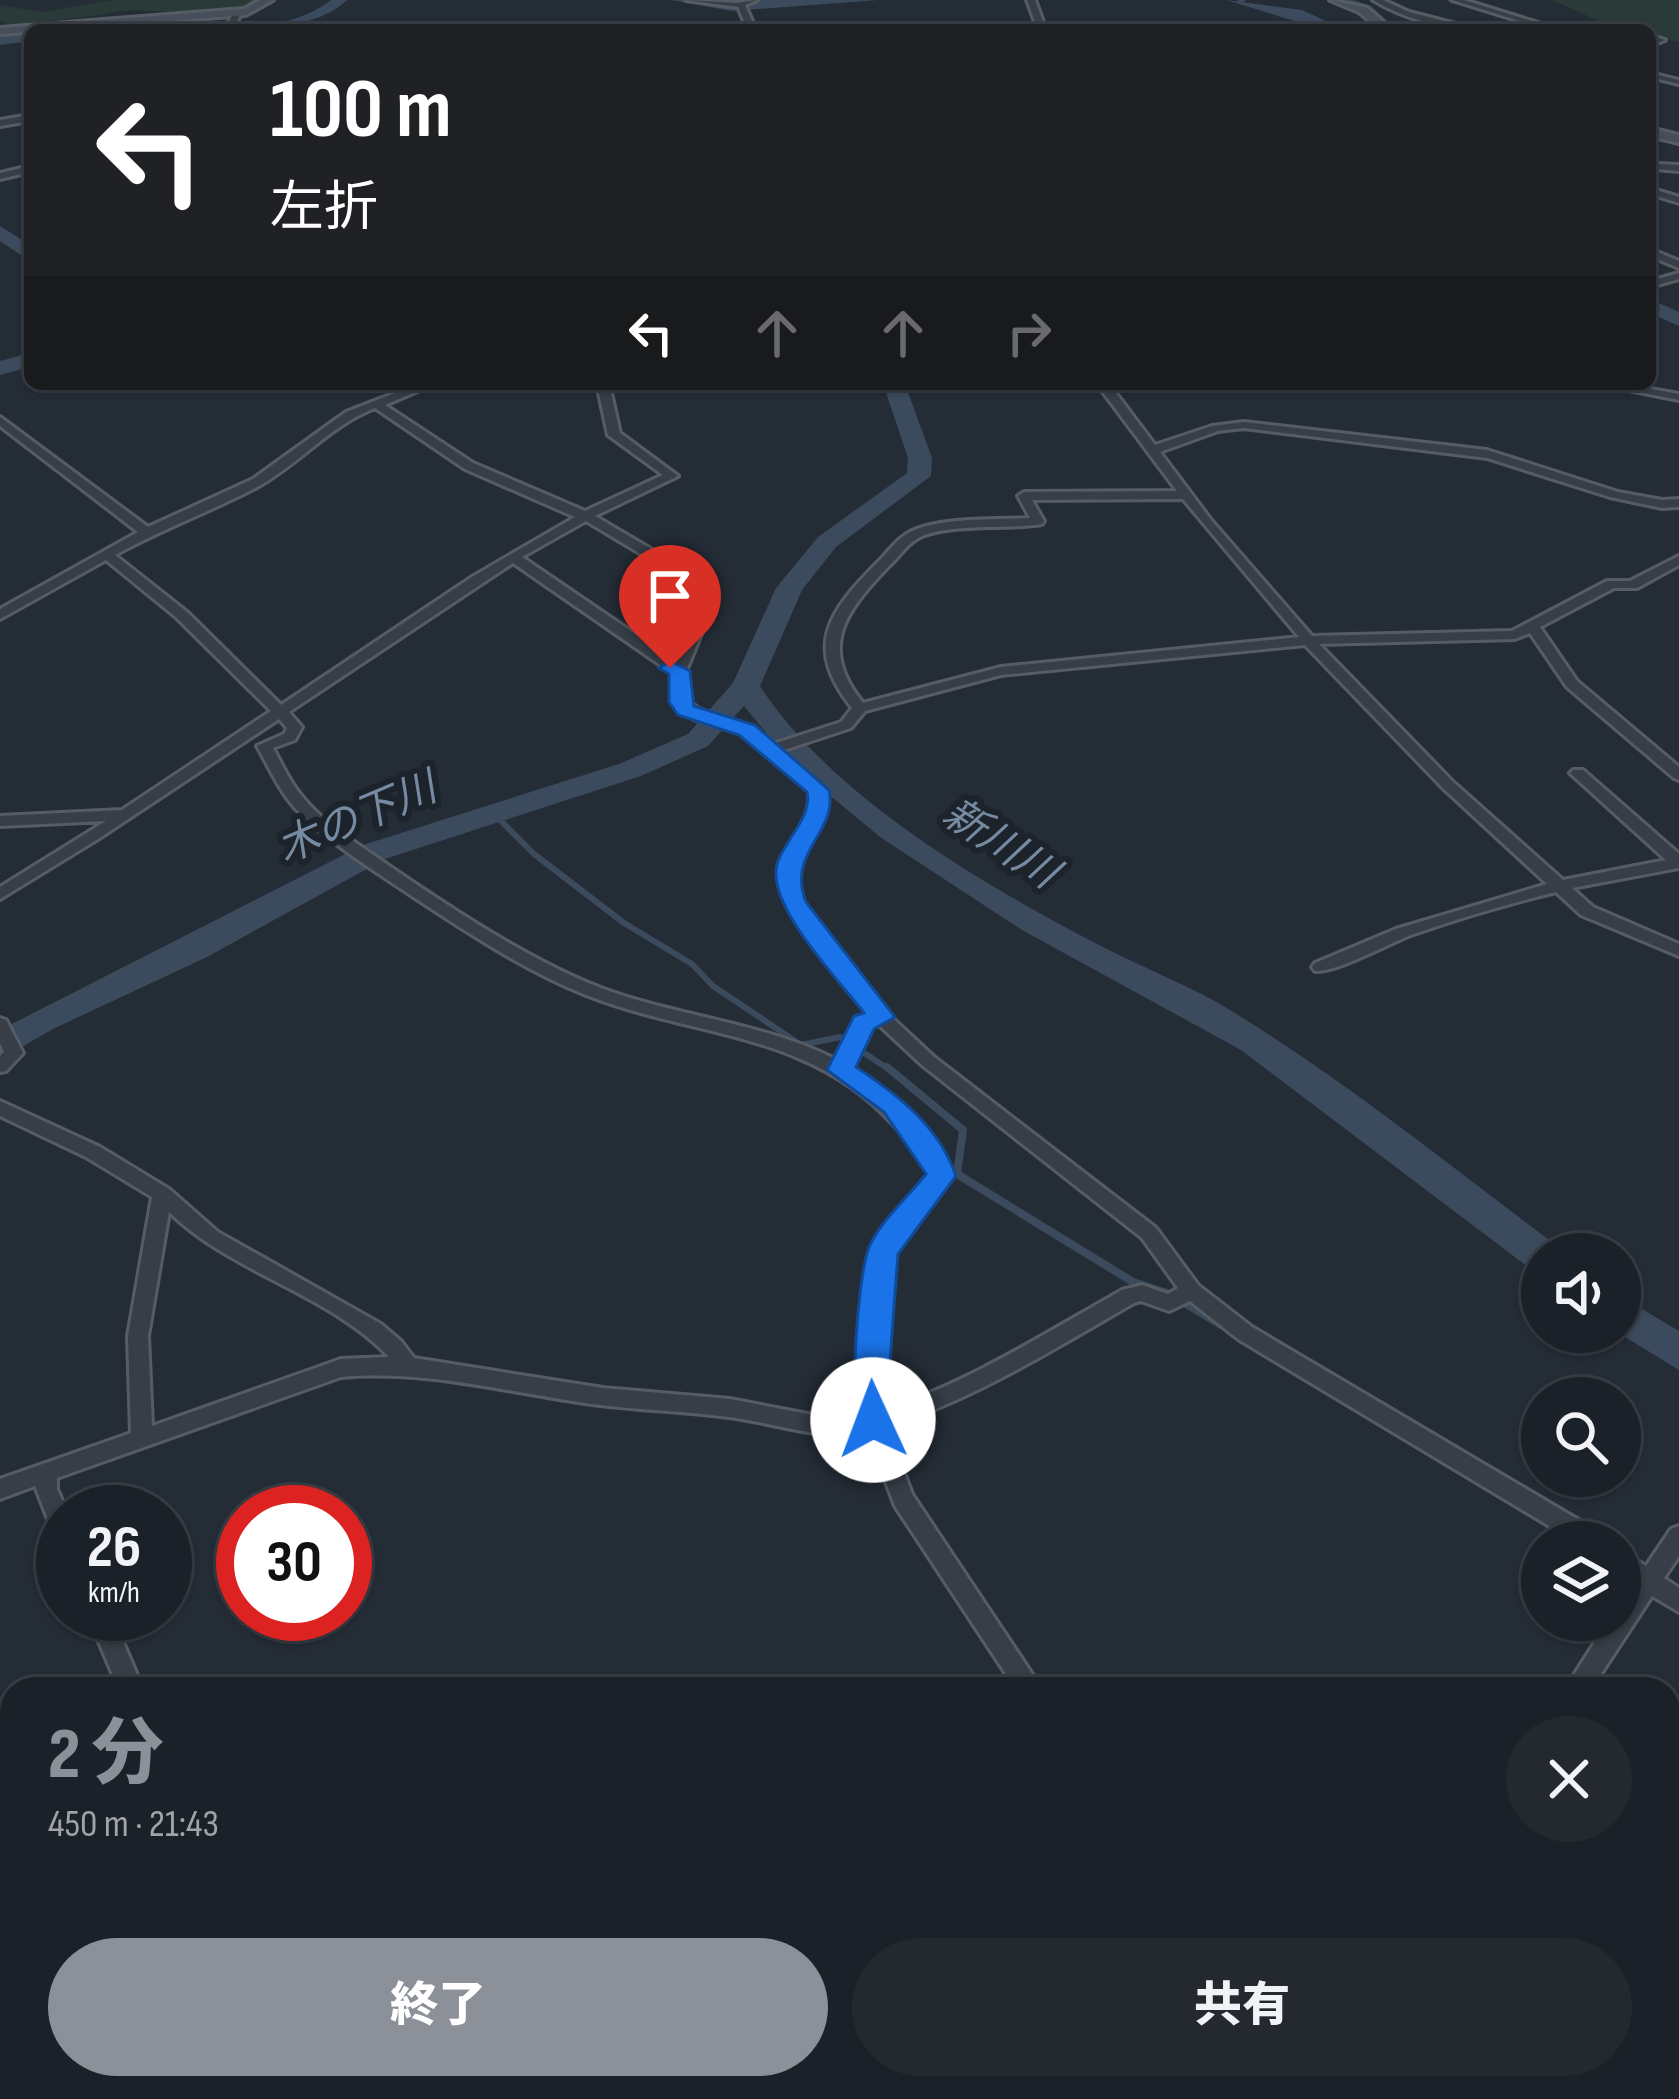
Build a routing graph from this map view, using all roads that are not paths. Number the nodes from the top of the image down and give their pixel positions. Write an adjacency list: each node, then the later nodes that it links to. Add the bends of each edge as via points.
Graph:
1 (268, 0): 8 (main road)
2 (690, 0): 7 (street)
3 (753, 0): 7 (street)
4 (1336, 0): 11 (main road)
5 (1377, 0): 12 (street)
6 (1456, 0): 13 (street)
7 (742, 6): 10 (street)
8 (233, 22): 9 (main road)
9 (186, 24)
10 (750, 24)
11 (1380, 24)
12 (1449, 24)
13 (1537, 24)
14 (1661, 40): 15 (street)
15 (1656, 42)
16 (1658, 167): 17 (street)
17 (1679, 168)
18 (412, 390): 23 (street)
19 (604, 390): 28 (street, via 614,435 672,476)
20 (1108, 390): 25 (street)
21 (1639, 390): 22 (street)
22 (1679, 397)
23 (375, 404): 28 (street, via 469,466); 29 (street, via 256,482)
24 (0, 420): 29 (street)
25 (1154, 450): 26 (street); 27 (street, via 1244,425 1526,461 1644,502)
26 (1186, 494): 35 (street); 37 (street, via 1024,496 1038,521 916,534 838,615 830,652 838,680)
27 (1679, 502)
28 (583, 515): 31 (street); 36 (street, via 646,552 661,581 699,606)
29 (147, 532): 30 (street)
30 (106, 554): 33 (street); 38 (street)
31 (513, 557): 36 (street); 38 (street)
32 (1679, 560): 34 (street)
33 (0, 615)
34 (1532, 626): 35 (street, via 1501,636); 41 (street, via 1572,684)
35 (1309, 641): 37 (street, via 1001,671); 45 (street)
36 (679, 671): 39 (street, via 680,702)
37 (860, 708): 39 (street, via 846,725)
38 (280, 711): 42 (street); 52 (street, via 295,728 264,746 297,800 368,856 577,983 784,1040)
39 (774, 748): 49 (street, via 818,790 821,804 790,862 794,904)
40 (1578, 773): 44 (street)
41 (1679, 775)
42 (128, 815): 43 (street); 46 (street)
43 (0, 821)
44 (1679, 863): 45 (street)
45 (1557, 887): 47 (street, via 1617,928); 48 (street)
46 (0, 894)
47 (1679, 950)
48 (1321, 967)
49 (881, 1017): 52 (street, via 864,1022); 55 (street, via 1149,1233)
50 (6, 1033): 51 (street, via 14,1053)
51 (0, 1066)
52 (841, 1070): 57 (street, via 894,1105 941,1176 883,1251 869,1374)
53 (0, 1108): 54 (street)
54 (162, 1194): 56 (street, via 210,1237 341,1312); 58 (street, via 138,1336)
55 (1182, 1296): 57 (street, via 1129,1296 945,1395); 62 (street)
56 (406, 1363): 57 (street, via 818,1426); 58 (street, via 341,1368)
57 (873, 1420): 69 (street, via 903,1499)
58 (142, 1438): 59 (street)
59 (46, 1471): 60 (street); 61 (street)
60 (46, 1485)
61 (0, 1489)
62 (1561, 1521)
63 (1679, 1536): 65 (street)
64 (1641, 1577): 65 (street)
65 (1647, 1582): 66 (street); 70 (street)
66 (1679, 1601)
67 (110, 1641): 68 (street)
68 (125, 1677)
69 (1022, 1677)
70 (1585, 1677)

